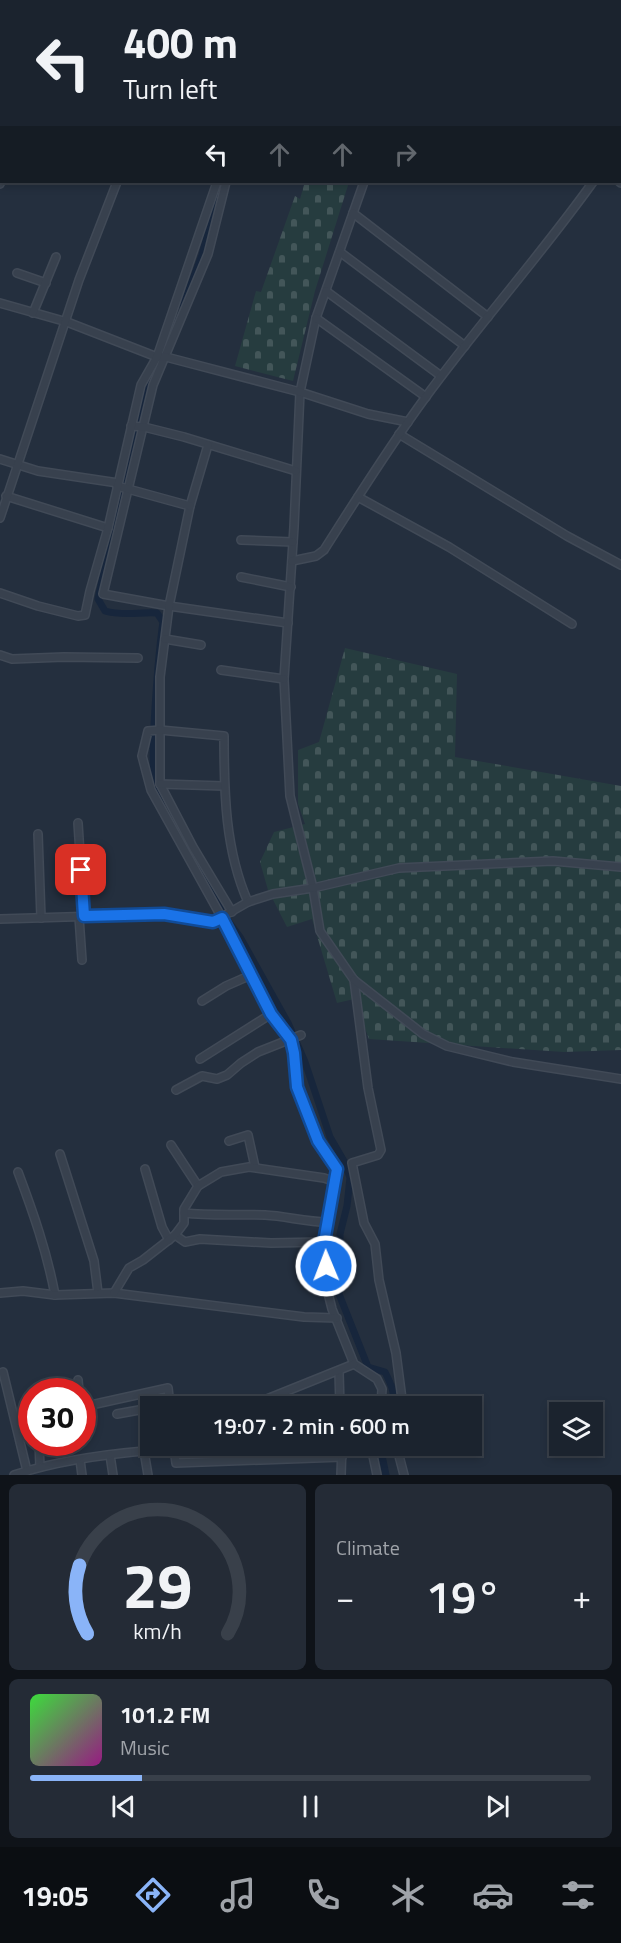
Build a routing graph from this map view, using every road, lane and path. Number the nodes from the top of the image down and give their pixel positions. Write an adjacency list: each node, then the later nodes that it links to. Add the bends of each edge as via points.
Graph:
1 (117, 183): 16 (street)
2 (217, 183): 18 (street)
3 (226, 183): 19 (street, via 208,254)
4 (364, 183): 6 (street)
5 (592, 183): 14 (street)
6 (353, 213): 7 (street); 14 (street)
7 (340, 252): 11 (street); 17 (street)
8 (56, 257): 10 (street)
9 (17, 273): 10 (street)
10 (46, 283): 13 (street)
11 (326, 291): 15 (street); 20 (street)
12 (0, 303): 13 (street)
13 (33, 313): 16 (street)
14 (489, 317): 17 (street)
15 (316, 318): 21 (street); 22 (street)
16 (67, 322): 18 (street); 29 (street)
17 (465, 346): 20 (street)
18 (157, 357): 19 (street); 24 (street, via 141,385)
19 (166, 357): 21 (street); 25 (street, via 153,385)
20 (441, 376): 22 (street)
21 (300, 392): 23 (street); 30 (street)
22 (426, 397): 23 (street)
23 (408, 422): 26 (street)
24 (131, 426): 25 (street); 31 (street)
25 (144, 427): 27 (street); 32 (street)
26 (399, 434): 34 (street); 41 (street)
27 (208, 445): 30 (street); 35 (street)
28 (0, 459): 29 (street)
29 (17, 465): 31 (street); 33 (street)
30 (296, 471): 39 (street)
31 (117, 485): 32 (street); 37 (street)
32 (129, 490): 35 (street); 46 (street)
33 (4, 497): 36 (street); 37 (street)
34 (358, 497): 40 (street, via 324,549 316,556); 49 (street, via 449,547)
35 (190, 506): 47 (street)
36 (0, 518)
37 (108, 528): 44 (street)
38 (241, 540): 39 (street)
39 (293, 542): 40 (street)
40 (292, 561): 43 (street)
41 (621, 565)
42 (241, 577): 43 (street)
43 (291, 587): 48 (street)
44 (90, 591): 45 (street, via 85,615 78,616); 46 (street)
45 (0, 593)
46 (103, 594): 47 (street)
47 (169, 606): 48 (street); 50 (street)
48 (288, 623): 55 (street)
49 (572, 624)
50 (165, 639): 51 (street); 56 (street)
51 (201, 645)
52 (0, 655): 53 (street, via 12,659)
53 (138, 658)
54 (221, 670): 55 (street)
55 (284, 679): 62 (street, via 290,796)
56 (160, 730): 57 (street); 58 (street, via 224,736); 67 (street, via 148,731 142,756 151,790)
57 (160, 784): 58 (street); 64 (street)
58 (224, 786): 63 (street, via 232,856)
59 (78, 824): 65 (street)
60 (38, 834): 66 (street)
61 (621, 867): 62 (street, via 553,861 399,868)
62 (313, 888): 63 (street); 71 (street, via 320,931)
63 (248, 902): 64 (street)
64 (232, 912): 67 (street)
65 (82, 916): 66 (street); 67 (street, via 164,914 213,922); 69 (street)
66 (41, 918): 68 (street)
67 (222, 918): 70 (street)
68 (0, 919)
69 (82, 960)
70 (251, 975): 72 (street); 73 (street)
71 (354, 980): 77 (street, via 423,1034 447,1047); 82 (street, via 368,1088 381,1150 378,1155)
72 (202, 1001)
73 (271, 1014): 75 (street); 76 (street)
74 (301, 1035): 75 (street)
75 (291, 1040): 78 (street, via 258,1052 227,1075 217,1079 202,1076); 85 (street, via 297,1087 318,1141)
76 (200, 1059)
77 (621, 1079)
78 (176, 1090)
79 (229, 1141): 83 (street, via 248,1135)
80 (171, 1145): 88 (street)
81 (60, 1154): 94 (street, via 94,1261)
82 (352, 1163): 85 (street); 105 (street, via 363,1223 375,1244)
83 (255, 1167): 87 (street); 88 (street, via 221,1172)
84 (145, 1169): 91 (street, via 162,1227)
85 (337, 1169): 87 (street)
86 (18, 1172): 96 (street, via 50,1266)
87 (336, 1182): 90 (street)
88 (198, 1186): 89 (street)
89 (184, 1213): 90 (street, via 267,1215); 91 (street, via 184,1222)
90 (327, 1222): 92 (street)
91 (172, 1238): 92 (street, via 185,1242); 95 (street, via 129,1268)
92 (324, 1242): 97 (street, via 327,1289)
93 (0, 1293): 96 (street)
94 (98, 1293): 95 (street); 96 (street)
95 (114, 1293): 97 (street)
96 (54, 1295)
97 (337, 1318): 98 (street)
98 (354, 1364): 100 (street); 104 (street, via 377,1379)
99 (3, 1372): 119 (street)
100 (339, 1372): 102 (street); 103 (street)
101 (169, 1396): 106 (street, via 168,1388)
102 (273, 1396)
103 (340, 1396)
104 (383, 1396)
105 (402, 1396)
106 (96, 1404)
107 (140, 1410): 108 (street)
108 (117, 1414)
109 (140, 1451): 110 (street)
110 (110, 1455): 117 (street); 122 (street)
111 (40, 1456): 118 (street)
112 (145, 1456): 123 (street)
113 (175, 1456): 116 (street, via 176,1463)
114 (373, 1456): 125 (street)
115 (399, 1456): 126 (street)
116 (342, 1457): 124 (street)
117 (80, 1460): 118 (street); 121 (street)
118 (40, 1467): 119 (street)
119 (27, 1471): 120 (street)
120 (14, 1475)
121 (82, 1475)
122 (113, 1475)
123 (148, 1475)
124 (341, 1475)
125 (377, 1475)
126 (404, 1475)

